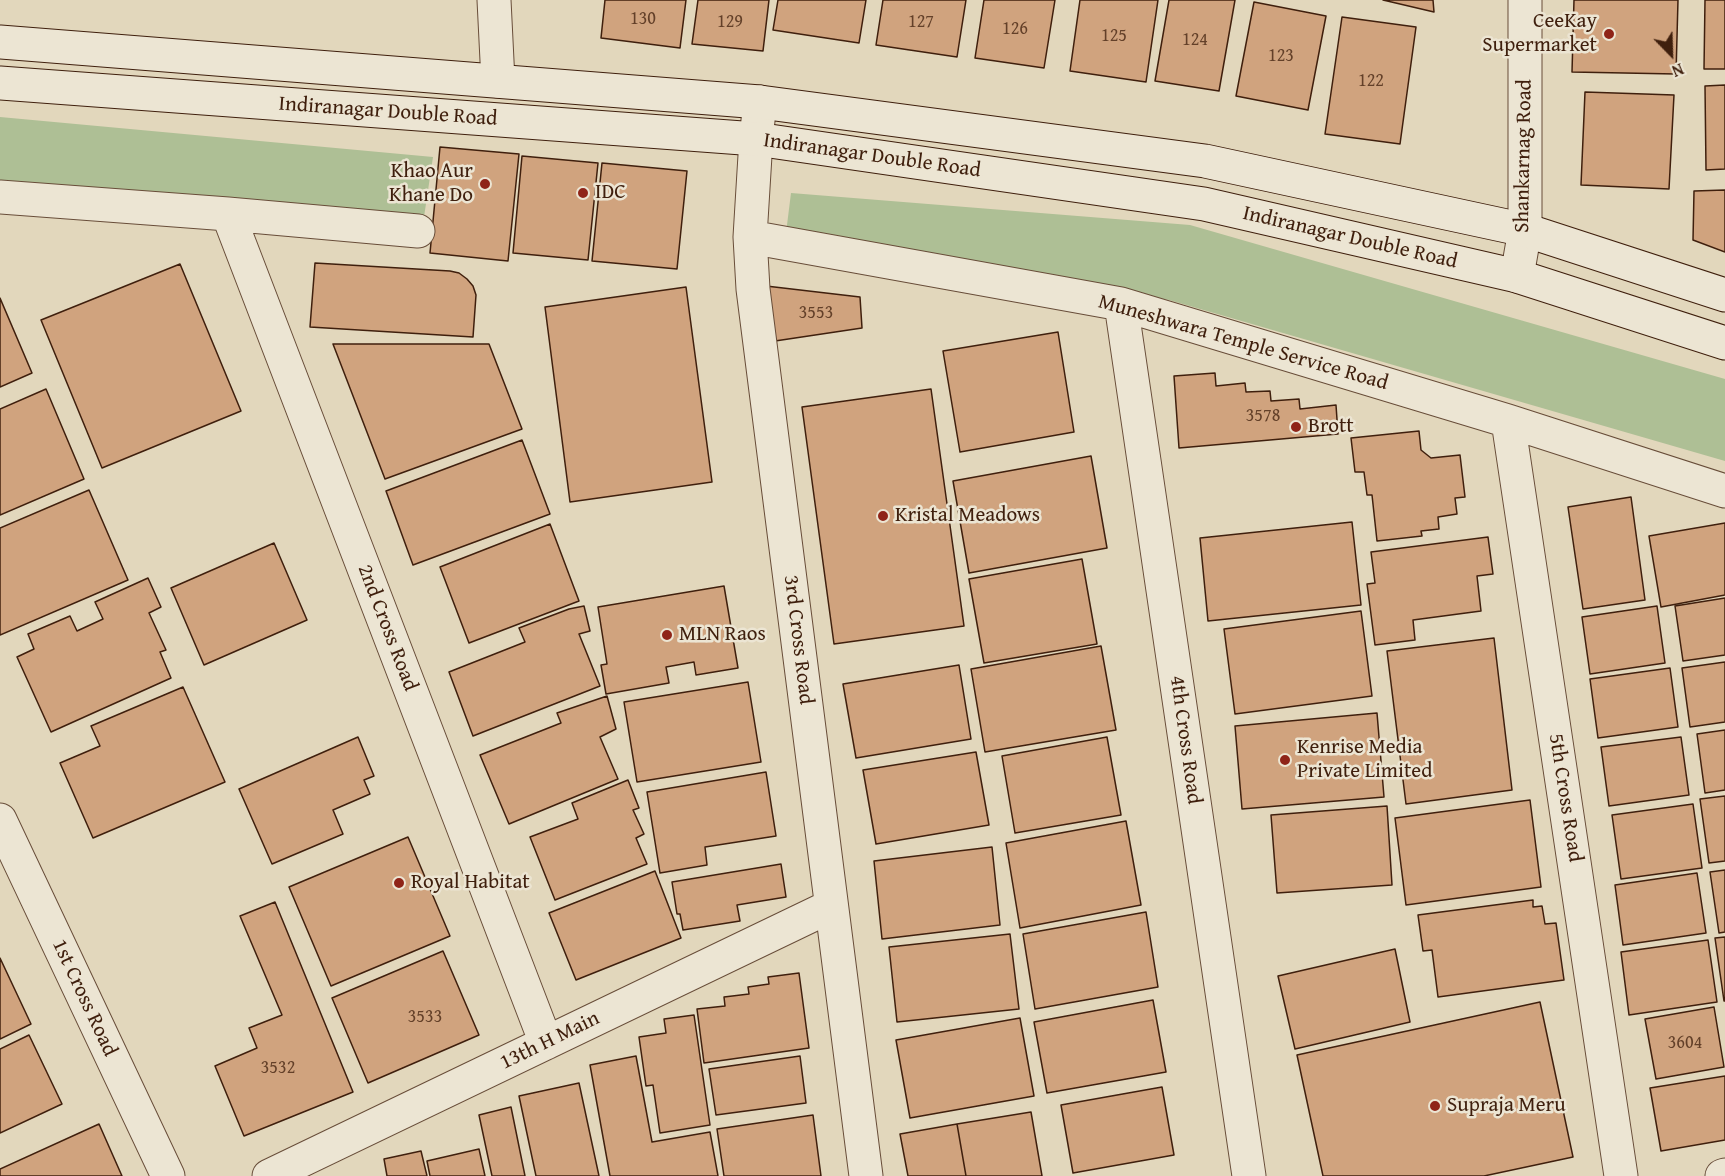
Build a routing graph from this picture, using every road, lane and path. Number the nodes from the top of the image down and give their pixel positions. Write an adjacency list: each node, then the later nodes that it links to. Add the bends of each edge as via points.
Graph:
1 (494, 0): 4 (street)
2 (1525, 0): 10 (street, Shankarnag Road)
3 (0, 42): 4 (street, Indiranagar Double Road)
4 (498, 81): 6 (street, Indiranagar Double Road)
5 (0, 83): 7 (street, Indiranagar Double Road)
6 (760, 102): 7 (street, 3rd Cross Road); 10 (street, Indiranagar Double Road, via 1205,161)
7 (756, 139): 12 (street, 3rd Cross Road); 13 (street, Indiranagar Double Road, via 1204,204)
8 (0, 197): 9 (street)
9 (228, 214): 11 (street); 21 (street, 2nd Cross Road)
10 (1525, 230): 13 (street, Shankarnag Road); 14 (street, Indiranagar Double Road)
11 (418, 231)
12 (750, 237): 15 (street, Muneshwara Temple Service Road); 20 (street, 3rd Cross Road, via 753,289)
13 (1517, 276): 16 (street, Indiranagar Double Road)
14 (1725, 295)
15 (1121, 304): 17 (street, Muneshwara Temple Service Road); 25 (street, 4th Cross Road)
16 (1725, 343)
17 (1508, 421): 18 (street, Muneshwara Temple Service Road); 26 (street, 5th Cross Road)
18 (1725, 491)
19 (0, 820): 22 (street, 1st Cross Road)
20 (831, 906): 21 (street, 13th H Main); 24 (street, 3rd Cross Road)
21 (546, 1043): 23 (street, 13th H Main)
22 (168, 1176)
23 (269, 1176)
24 (866, 1176)
25 (1249, 1176)
26 (1622, 1176)

